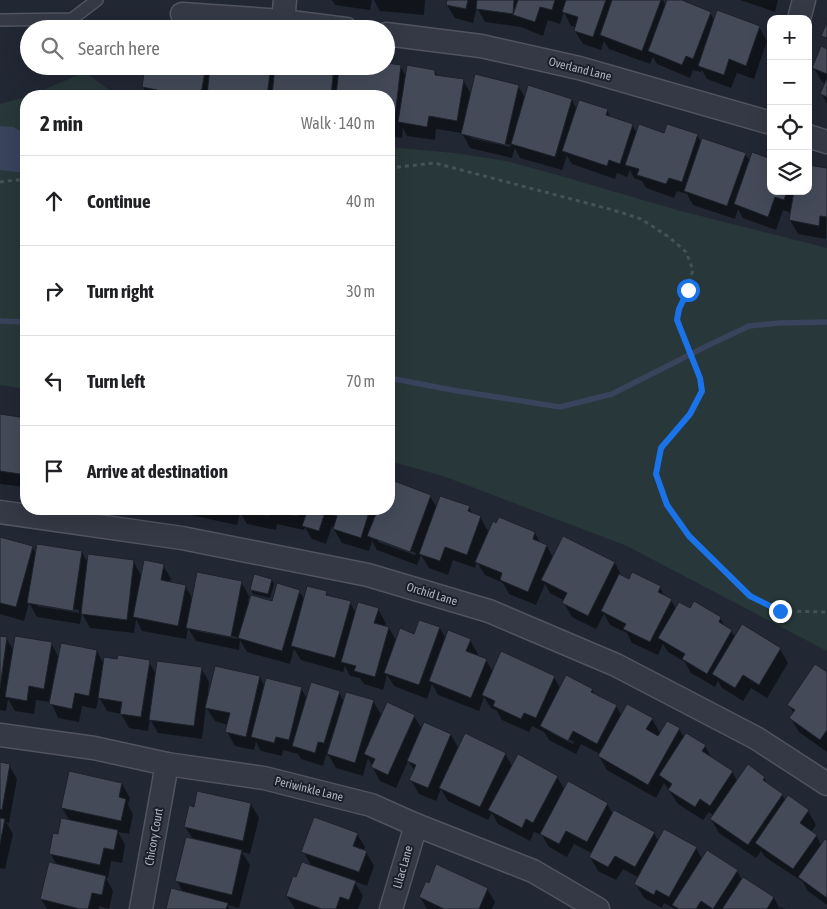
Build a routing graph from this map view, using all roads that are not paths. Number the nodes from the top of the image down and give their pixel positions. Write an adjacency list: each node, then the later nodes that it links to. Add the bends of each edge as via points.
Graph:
1 (97, 0): 6 (lane, via 72,20)
2 (804, 0): 5 (street)
3 (284, 10): 4 (street); 7 (street)
4 (182, 14)
5 (800, 15)
6 (0, 20)
7 (317, 20)
8 (395, 35): 9 (street, Overland Lane, via 481,46 579,68)
9 (767, 121)
10 (812, 137): 11 (street)
11 (827, 142)
12 (0, 512): 13 (street, Orchid Lane)
13 (20, 515)
14 (21, 515): 17 (street, Orchid Lane, via 182,538 368,575 489,611 616,665 756,738)
15 (0, 735): 16 (street, Periwinkle Lane, via 94,748)
16 (167, 764): 18 (street, Periwinkle Lane, via 264,778 371,805); 19 (street, Chicory Court)
17 (827, 784)
18 (416, 825): 20 (street, Lilac Lane); 21 (street, Periwinkle Lane, via 533,871)
19 (141, 909)
20 (391, 909)
21 (598, 909)

